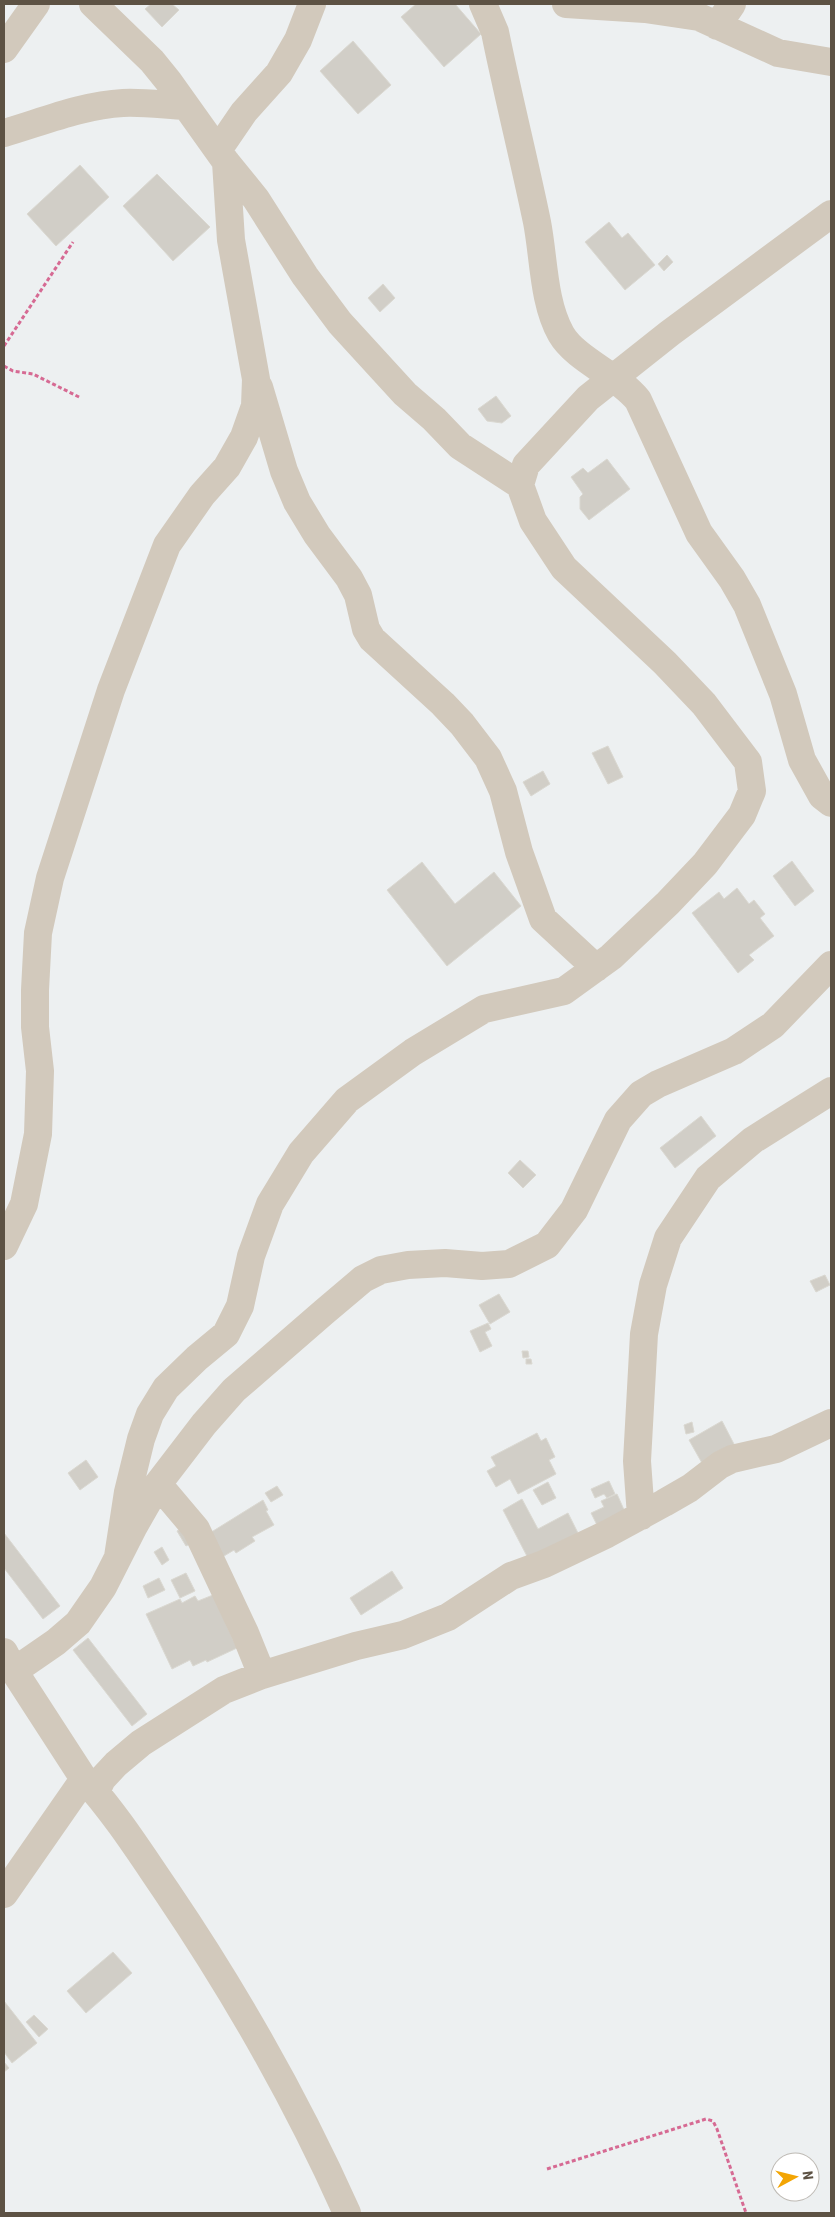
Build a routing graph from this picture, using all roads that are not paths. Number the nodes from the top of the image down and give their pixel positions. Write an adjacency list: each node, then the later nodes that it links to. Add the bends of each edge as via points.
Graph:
1 (36, 4): 8 (street)
2 (92, 4): 10 (street, via 152,61)
3 (312, 4): 12 (street, via 298,40 279,72 244,112)
4 (483, 4): 14 (street, via 495,32 537,223 552,315 569,345)
5 (566, 4): 7 (street, via 680,13 699,17)
6 (732, 4): 7 (street)
7 (717, 26): 9 (street, via 778,53)
8 (4, 49)
9 (831, 62)
10 (185, 106): 11 (street, via 124,102 84,109); 12 (street)
11 (4, 133)
12 (222, 156): 15 (street, via 230,240); 16 (street, via 340,323 405,394 460,446)
13 (831, 214): 14 (street)
14 (614, 378): 16 (street, via 588,398 526,465); 17 (street, via 638,400 699,533 747,605 783,694 802,760 822,796)
15 (256, 379): 19 (street, via 284,471 297,502 358,594 366,629 372,639 462,724 488,758 503,791 519,852 543,919); 21 (street, via 255,406 244,437 227,467 202,495 167,545 111,690 50,878 38,933 35,990 40,1072 38,1134 24,1204)
16 (520, 485): 19 (street, via 533,521 564,568 704,704 748,762 752,791 742,815 705,864 668,903)
17 (831, 803)
18 (831, 964): 23 (street, via 773,1025 734,1051 641,1094 618,1120 574,1210 547,1245 509,1264 408,1265 381,1270 363,1280 234,1390)
19 (596, 968): 25 (street, via 564,991 484,1009 413,1052 347,1100 301,1153 270,1204 251,1256 240,1306 226,1334 166,1388 150,1414 128,1492)
20 (831, 1091): 24 (street, via 753,1140 708,1178 668,1238 653,1285 644,1334 637,1461)
21 (4, 1246)
22 (831, 1423): 24 (street, via 776,1449 720,1464 690,1488)
23 (158, 1484): 25 (street); 27 (street, via 196,1529)
24 (641, 1516): 27 (street, via 544,1564 512,1576 448,1617 403,1635)
25 (118, 1557): 26 (street, via 103,1587 78,1623 56,1642)
26 (9, 1661): 28 (street)
27 (262, 1675): 28 (street, via 224,1690 141,1743 102,1779)
28 (90, 1785): 29 (street); 30 (street, via 207,1950 281,2078)
29 (4, 1894)
30 (347, 2213)

